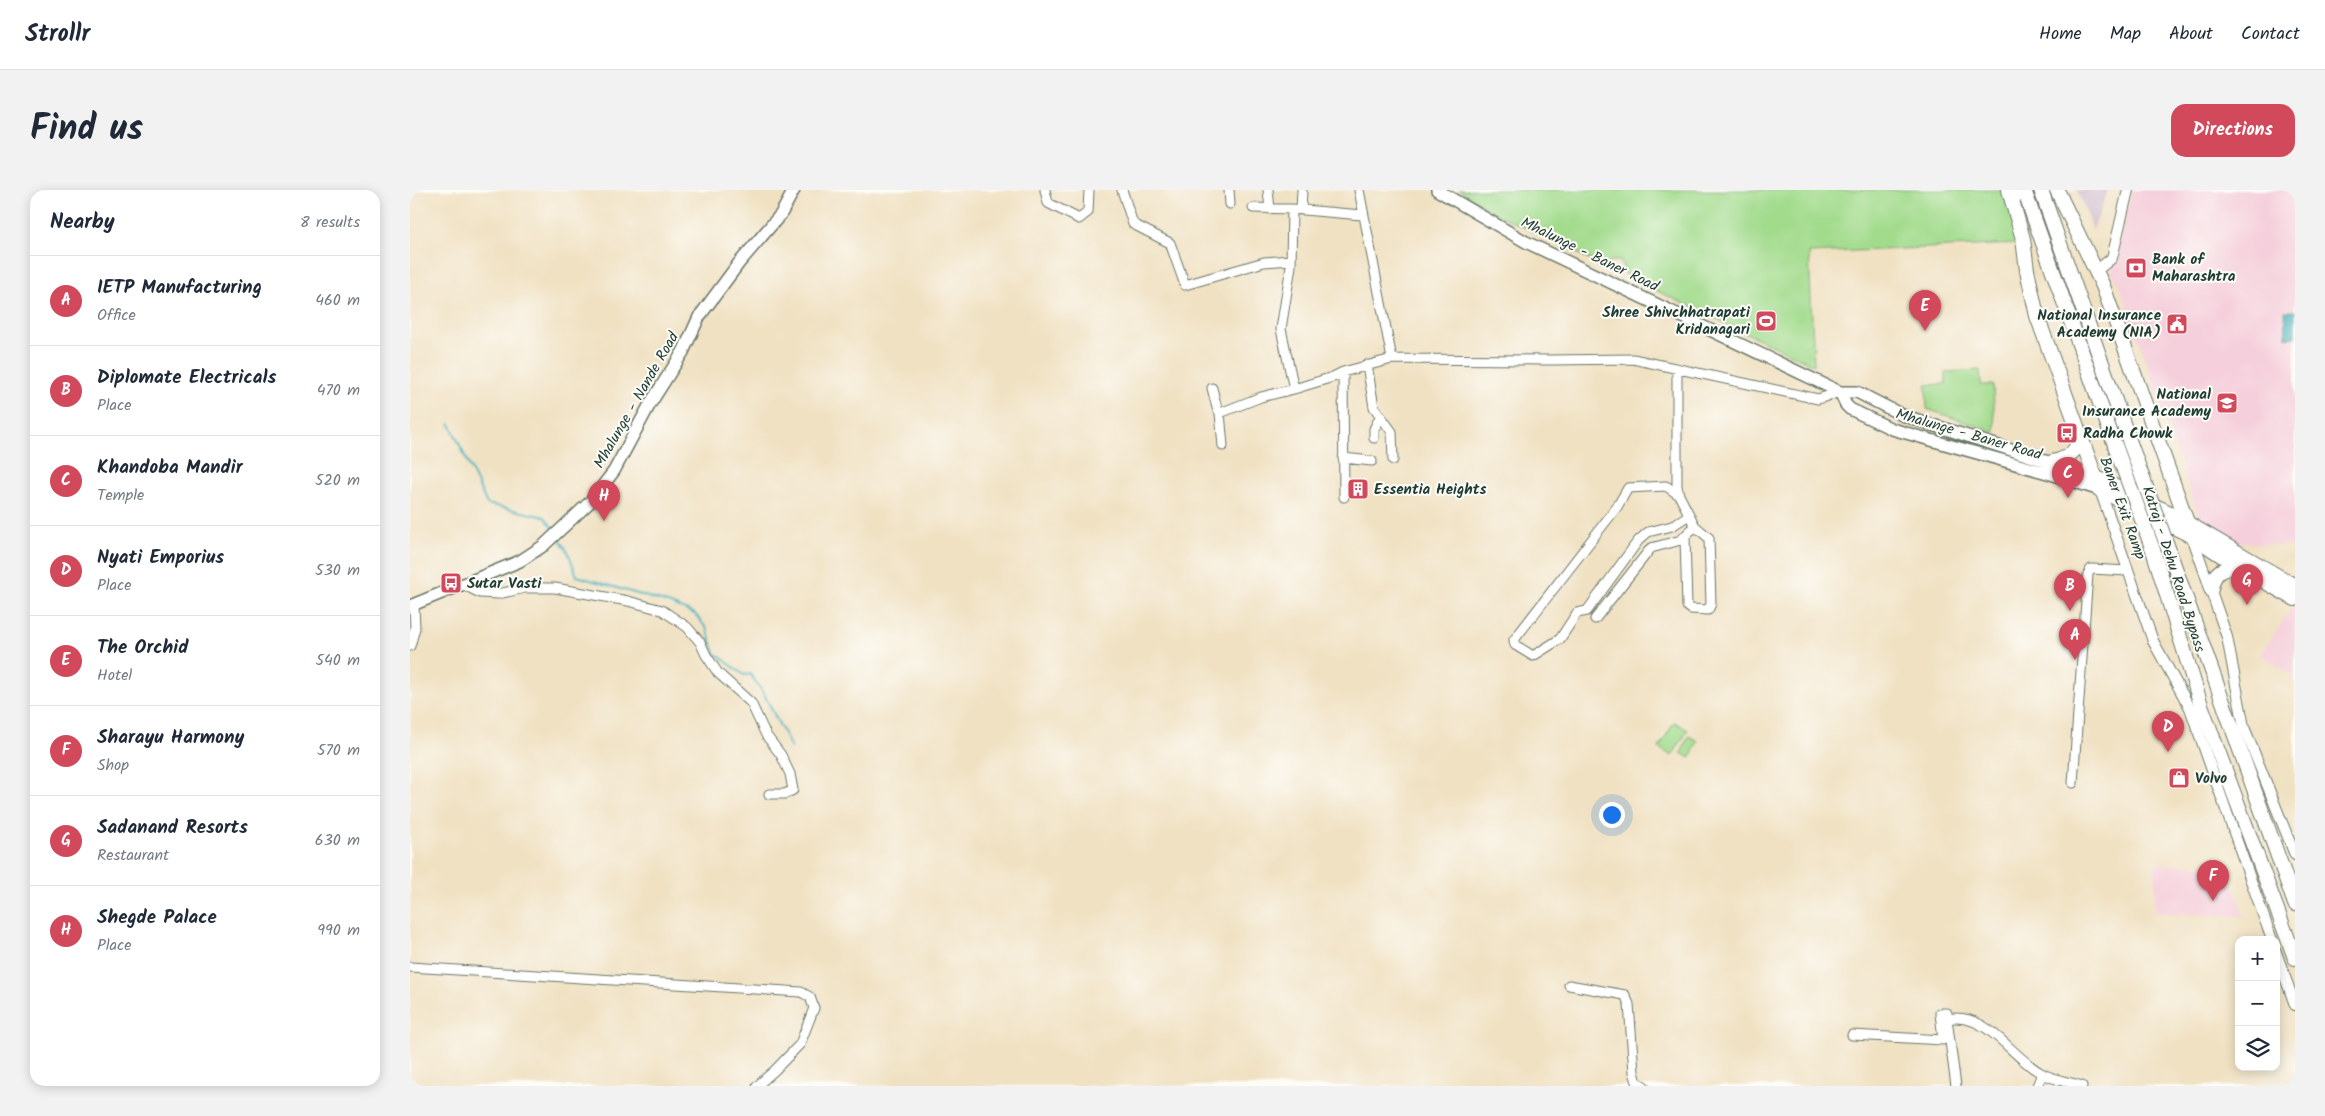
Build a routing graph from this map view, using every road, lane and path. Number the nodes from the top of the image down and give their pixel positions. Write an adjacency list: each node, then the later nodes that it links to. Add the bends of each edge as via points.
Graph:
1 (794, 190): 51 (main road, Mhalunge - Nande Road, via 780,214 699,317 683,352 614,471 590,502 520,561)
2 (1045, 190): 3 (street, via 1048,203 1079,219 1088,212)
3 (1088, 190)
4 (1122, 190): 21 (street, via 1133,224 1170,243 1185,286 1264,262)
5 (1229, 190): 14 (street)
6 (1268, 190): 17 (street)
7 (1302, 190): 18 (street)
8 (1358, 190): 20 (street)
9 (1437, 190): 29 (main road, Mhalunge - Baner Road, via 1526,242)
10 (2041, 190): 19 (main road, Katraj - Dehu Road Bypass)
11 (2057, 190): 15 (main road)
12 (2128, 190): 22 (street, via 2112,258)
13 (2017, 192): 33 (main road, Baner Exit Ramp, via 2026,270 2035,308); 58 (main road, Katraj - Dehu Road Bypass, bridge, via 2152,550)
14 (1230, 204)
15 (2062, 204): 19 (main road); 22 (main road)
16 (1253, 208): 17 (street)
17 (1270, 209): 18 (street)
18 (1296, 210): 20 (street); 21 (street)
19 (2048, 210): 59 (main road, Katraj - Dehu Road Bypass, bridge, via 2167,545)
20 (1362, 215): 23 (street)
21 (1291, 260): 28 (street, via 1287,306 1281,329)
22 (2096, 271): 47 (main road)
23 (1392, 359): 24 (street); 25 (street, via 1633,358)
24 (1367, 365): 26 (street); 31 (street, via 1374,407)
25 (1677, 368): 29 (street, via 1818,399); 43 (street)
26 (1343, 372): 28 (street); 37 (street)
27 (1212, 388): 30 (street)
28 (1294, 389): 30 (street, via 1261,397)
29 (1840, 392): 32 (main road, Mhalunge - Baner Road, via 1857,392 1895,412); 36 (main road, Mhalunge - Baner Road, via 1850,410 1877,423)
30 (1220, 413): 35 (street)
31 (1380, 417): 34 (street); 38 (street, via 1392,432)
32 (1966, 434): 36 (main road); 40 (main road, Mhalunge - Baner Road)
33 (2080, 436): 40 (main road, via 2069,457); 41 (main road, Baner Exit Ramp)
34 (1374, 438)
35 (1223, 446)
36 (1962, 448): 42 (main road, Mhalunge - Baner Road)
37 (1343, 458): 39 (street); 44 (street)
38 (1393, 460)
39 (1372, 461)
40 (2052, 462): 41 (main road, Mhalunge - Baner Road)
41 (2095, 477): 42 (main road, Baner Exit Ramp); 47 (main road)
42 (2100, 490): 47 (main road); 50 (street, Baner Exit Ramp)
43 (1679, 495): 45 (street); 45 (street, via 1666,486 1628,488 1617,507 1514,640 1515,645 1533,656 1560,639 1578,613 1587,611 1638,541 1648,532 1672,526)
44 (1344, 496)
45 (1689, 515): 46 (street)
46 (1695, 526): 48 (street); 48 (street, via 1706,534 1710,543 1711,604 1708,610 1686,606)
47 (2190, 530): 49 (main road); 52 (main road); 53 (street)
48 (1685, 538): 56 (street, via 1651,548)
49 (2238, 567): 53 (main road, via 2218,572); 54 (main road)
50 (2128, 571): 58 (street, Baner Exit Ramp, via 2153,641); 60 (street, via 2091,569 2088,574)
51 (464, 585): 55 (main road, Mhalunge - Nande Road); 61 (street, via 480,593 555,588 628,601 662,610 687,627 700,642 718,674 751,703 766,735 781,755 793,790 785,794)
52 (2295, 586)
53 (2211, 589): 59 (street, via 2227,637)
54 (2295, 599)
55 (412, 606): 57 (street, via 415,628)
56 (1595, 619)
57 (410, 646)
58 (2196, 707): 64 (street, Baner Exit Ramp); 65 (main road, Katraj - Dehu Road Bypass)
59 (2239, 729): 62 (street); 63 (main road, Katraj - Dehu Road Bypass)
60 (2073, 783)
61 (769, 794)
62 (2295, 855)
63 (2295, 904)
64 (2271, 936)
65 (2295, 958)
66 (2280, 963): 69 (street)
67 (410, 967): 73 (street, via 801,992 810,997 814,1008 800,1044)
68 (1569, 986): 74 (street, via 1626,995 1634,1072 1637,1082)
69 (2295, 1006)
70 (1947, 1013): 71 (street, via 1940,1013 1944,1040)
71 (1852, 1035)
72 (2042, 1074): 75 (street, via 1997,1036 1973,1020 1958,1017 1947,1019); 76 (street); 77 (street)
73 (757, 1086)
74 (1644, 1086)
75 (1956, 1086)
76 (2037, 1086)
77 (2082, 1086)

